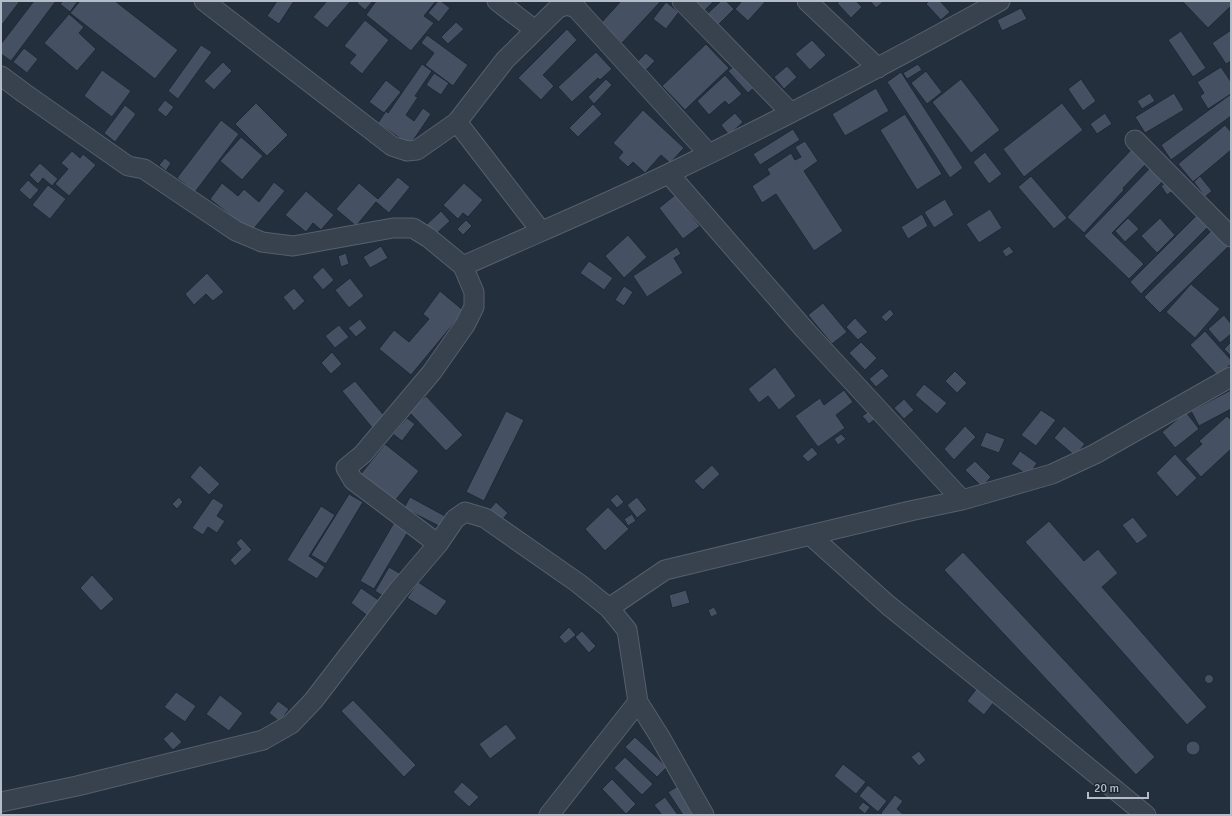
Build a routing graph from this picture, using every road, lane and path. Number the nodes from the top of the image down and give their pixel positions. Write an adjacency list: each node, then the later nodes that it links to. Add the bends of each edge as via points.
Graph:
1 (204, 1): 11 (street, via 392,146 408,151 417,150)
2 (497, 1): 7 (street)
3 (682, 1): 10 (street)
4 (807, 1): 8 (street)
5 (1000, 1): 8 (street)
6 (557, 4): 7 (street); 13 (street, via 576,8)
7 (535, 30): 11 (street, via 505,60)
8 (878, 68): 10 (street)
9 (1, 76): 17 (street, via 128,166 144,169 236,231 262,242 294,246 393,228 413,228)
10 (791, 113): 13 (street)
11 (457, 122): 15 (street)
12 (1135, 140): 16 (street)
13 (709, 154): 14 (street)
14 (669, 174): 15 (street); 19 (street, via 805,330)
15 (541, 231): 17 (street)
16 (1231, 237)
17 (463, 266): 21 (street, via 474,292 474,307 465,325 432,372 363,454 346,468 353,480)
18 (1231, 377): 19 (street, via 1095,454 1052,474)
19 (962, 500): 20 (street)
20 (810, 535): 22 (street, via 665,570); 27 (street, via 888,605)
21 (438, 544): 22 (street, via 455,520 465,512 485,518 578,583); 24 (street, via 397,592 313,701 291,724 263,740)
22 (609, 608): 23 (street, via 627,630)
23 (638, 702): 25 (street); 26 (street)
24 (1, 802)
25 (549, 815)
26 (704, 815)
27 (1146, 815)

